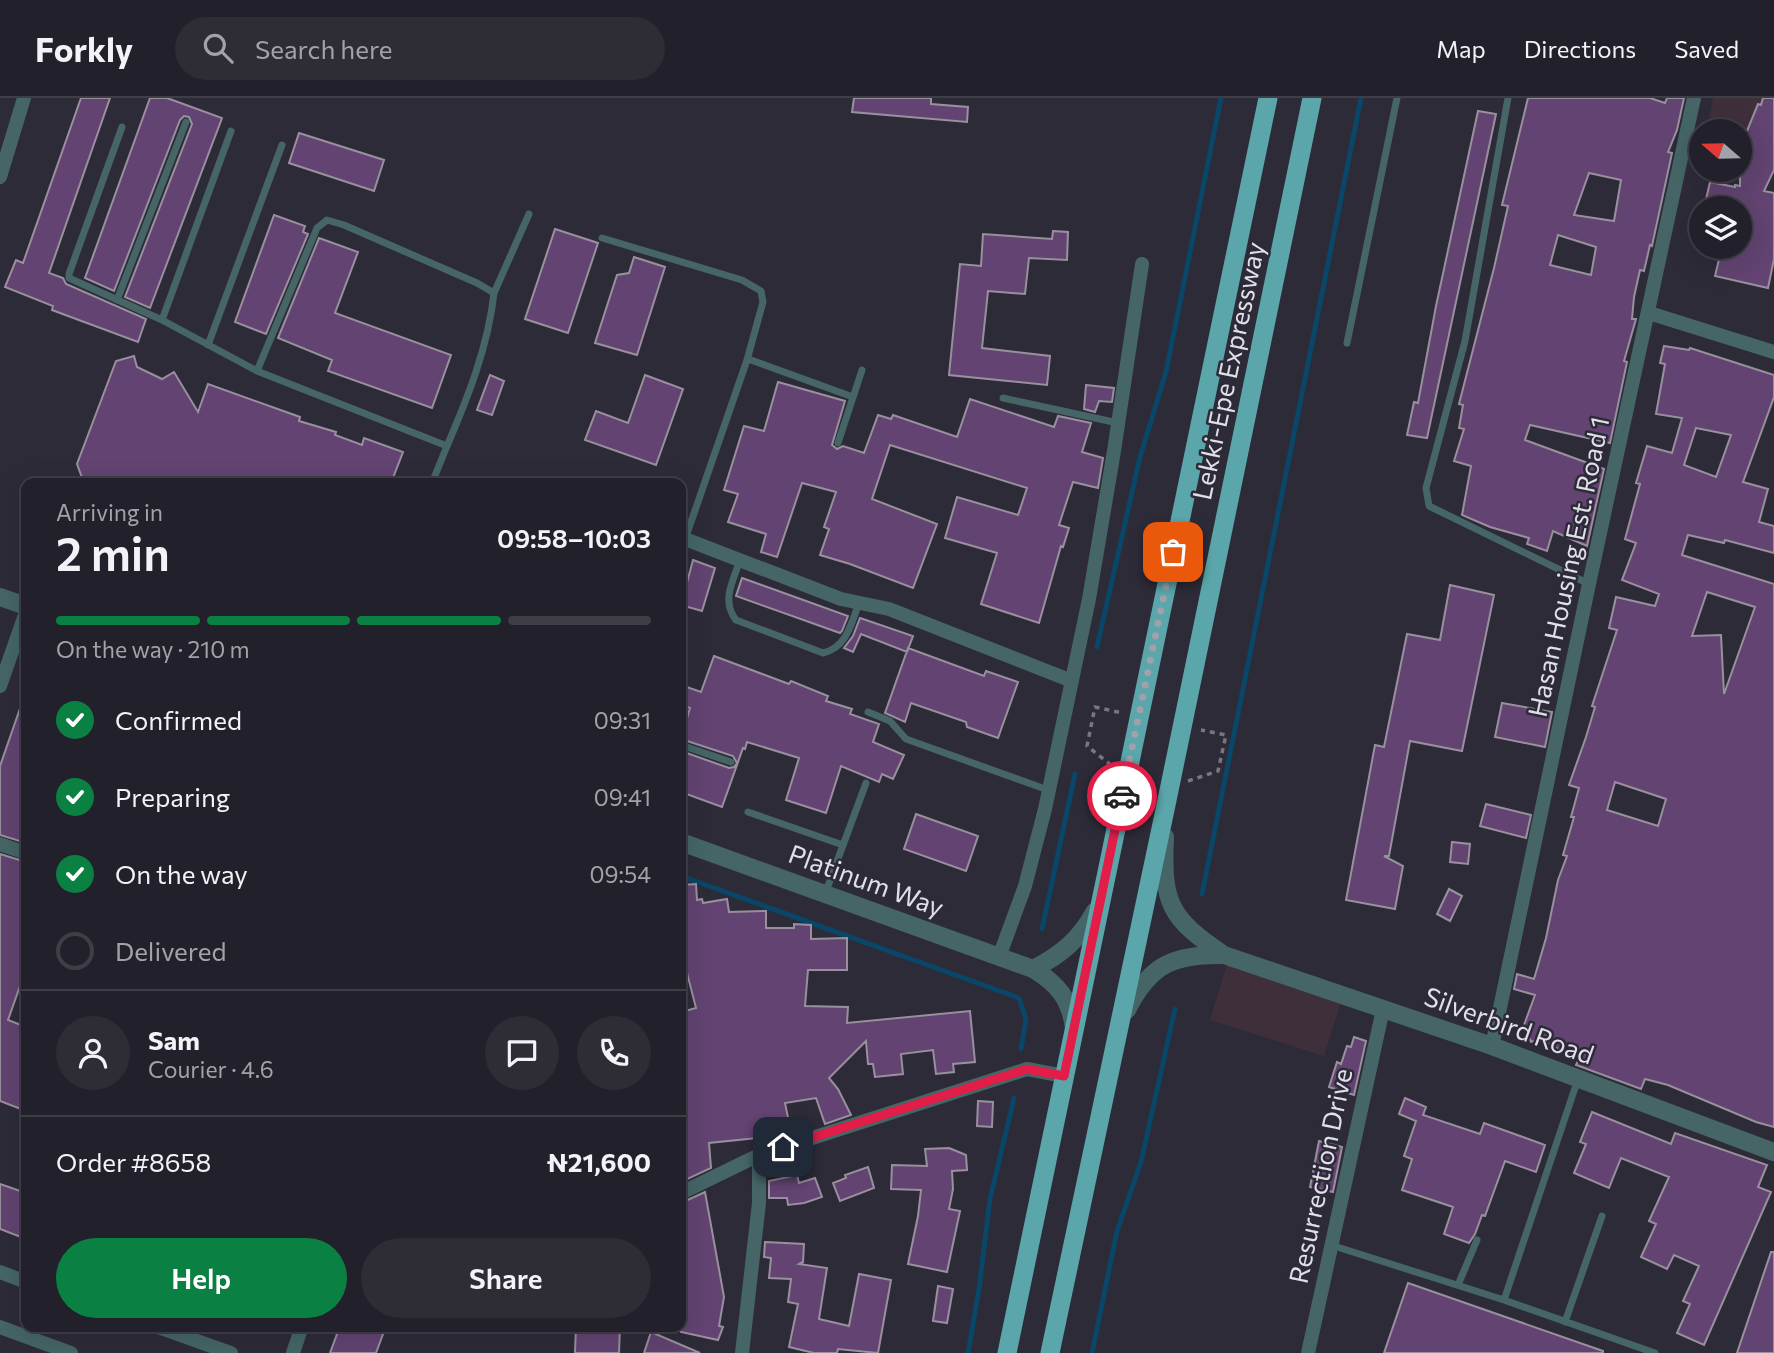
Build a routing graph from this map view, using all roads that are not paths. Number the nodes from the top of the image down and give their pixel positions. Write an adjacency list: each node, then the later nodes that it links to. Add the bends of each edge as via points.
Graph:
1 (24, 98): 11 (street)
2 (1268, 98): 53 (highway, Lekki-Epe Expressway)
3 (1312, 98): 46 (highway, Lekki-Epe Expressway)
4 (1397, 98): 19 (lane)
5 (1508, 98): 34 (lane, via 1465,341 1426,488 1427,500 1429,506)
6 (1694, 98): 17 (street, Hasan Housing Est. Road 1)
7 (186, 122): 16 (lane)
8 (122, 127): 16 (lane, via 69,274 73,282)
9 (231, 131): 18 (lane)
10 (282, 145): 20 (lane)
11 (0, 177)
12 (530, 214): 15 (lane)
13 (602, 238): 22 (lane, via 742,280 761,291 763,302)
14 (1142, 264): 27 (street)
15 (494, 293): 24 (lane, via 327,220 317,228); 29 (lane, via 477,371)
16 (117, 300): 18 (lane)
17 (1649, 313): 21 (street); 34 (street, Hasan Housing Est. Road 1)
18 (162, 320): 20 (lane)
19 (1347, 343)
20 (208, 345): 24 (lane)
21 (1774, 352)
22 (747, 360): 25 (lane); 31 (lane)
23 (862, 370): 25 (lane)
24 (257, 371): 29 (lane)
25 (853, 397): 28 (lane)
26 (1003, 398): 27 (lane)
27 (1118, 423): 39 (street)
28 (838, 443)
29 (447, 446): 30 (lane)
30 (434, 478)
31 (686, 536)
32 (686, 546): 33 (street)
33 (740, 560): 36 (street); 36 (lane, via 727,599 736,620 823,653 835,650 844,639)
34 (1589, 584): 60 (street, Hasan Housing Est. Road 1)
35 (0, 597): 37 (street)
36 (860, 603): 39 (street, via 889,609)
37 (21, 604)
38 (21, 626): 40 (street)
39 (1072, 681): 45 (street)
40 (0, 686)
41 (868, 712): 45 (lane, via 890,720 906,739)
42 (686, 747): 43 (lane)
43 (731, 762)
44 (866, 783): 50 (lane)
45 (1049, 790): 55 (street, via 1025,886)
46 (1168, 796): 54 (street, via 1164,852 1169,901 1179,921); 59 (highway, Lekki-Epe Expressway)
47 (748, 812): 50 (lane)
48 (0, 844): 51 (street)
49 (686, 844): 52 (street, Platinum Way)
50 (843, 845): 52 (lane)
51 (21, 851)
52 (825, 895): 55 (street, Platinum Way)
53 (1100, 903): 56 (street, via 1085,931); 58 (highway, Lekki-Epe Expressway)
54 (1224, 955): 57 (street, Silverbird Road); 59 (street, via 1193,955 1163,965 1138,987)
55 (999, 957): 56 (street, Platinum Way)
56 (1032, 969): 58 (street, Platinum Way, via 1061,992)
57 (1383, 1009): 60 (street, Silverbird Road); 68 (street, Resurrection Drive)
58 (1074, 1028): 61 (highway, Lekki-Epe Expressway)
59 (1117, 1028): 82 (highway, Lekki-Epe Expressway)
60 (1492, 1046): 62 (street, Silverbird Road)
61 (1064, 1076): 64 (street, via 1027,1069); 81 (highway, Lekki-Epe Expressway)
62 (1578, 1079): 63 (street, Silverbird Road); 72 (lane)
63 (1774, 1152)
64 (759, 1155): 65 (street); 80 (street, via 759,1203)
65 (686, 1191)
66 (1602, 1216): 73 (lane)
67 (1477, 1240): 71 (lane)
68 (1331, 1245): 71 (lane); 83 (street, Resurrection Drive)
69 (0, 1272): 70 (street)
70 (21, 1280)
71 (1458, 1285): 72 (lane)
72 (1504, 1300): 73 (lane)
73 (1565, 1322): 84 (lane)
74 (0, 1327): 77 (street)
75 (172, 1332): 78 (street)
76 (300, 1332): 79 (street)
77 (71, 1353)
78 (231, 1353)
79 (293, 1353)
80 (742, 1353)
81 (1007, 1353)
82 (1050, 1353)
83 (1308, 1353)
84 (1655, 1353)

